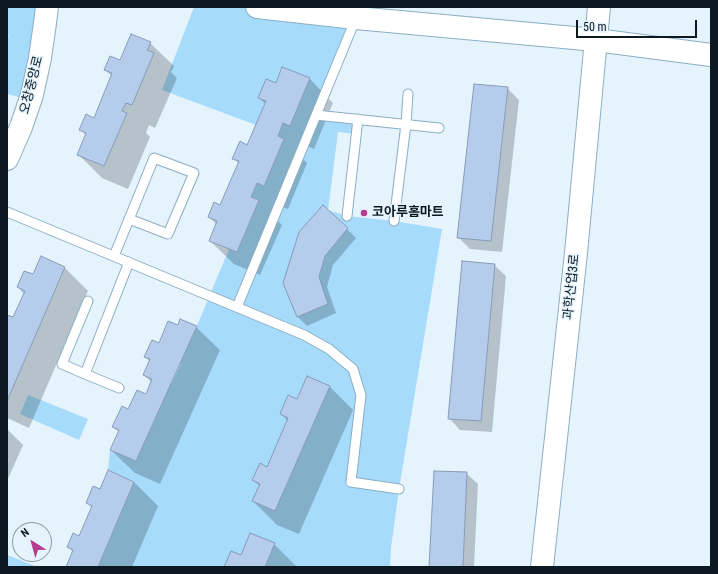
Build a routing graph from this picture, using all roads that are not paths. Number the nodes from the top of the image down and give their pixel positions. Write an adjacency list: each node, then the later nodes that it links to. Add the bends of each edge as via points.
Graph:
1 (47, 7): 12 (street, 오창중앙로, via 32,95)
2 (257, 7): 4 (street)
3 (599, 7): 5 (street, 과학산업3로)
4 (356, 18): 5 (street); 8 (lane)
5 (596, 40): 6 (street); 24 (street, 과학산업3로)
6 (711, 55)
7 (408, 94): 10 (lane)
8 (316, 115): 9 (lane); 20 (lane)
9 (358, 120): 10 (lane); 14 (lane)
10 (406, 124): 11 (lane); 16 (lane)
11 (439, 128)
12 (7, 159)
13 (7, 212): 17 (lane)
14 (347, 216)
15 (129, 218): 15 (lane, via 168,234 194,173 154,158); 17 (lane)
16 (394, 221)
17 (114, 256): 18 (lane)
18 (129, 262): 20 (lane); 21 (lane)
19 (88, 301): 21 (lane, via 62,364)
20 (238, 307): 23 (lane, via 304,335 353,369 361,395 351,482)
21 (85, 374): 22 (lane)
22 (119, 388)
23 (399, 489)
24 (542, 567)

